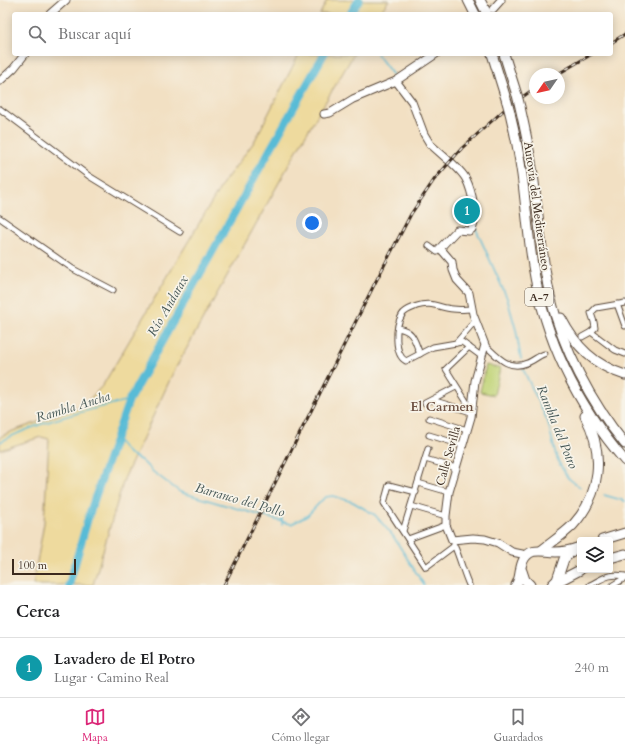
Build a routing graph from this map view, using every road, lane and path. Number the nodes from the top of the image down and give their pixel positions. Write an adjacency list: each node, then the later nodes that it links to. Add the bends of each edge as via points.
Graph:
1 (66, 0): 5 (street)
2 (468, 0): 6 (highway)
3 (480, 0): 7 (highway)
4 (501, 0): 7 (street)
5 (52, 12)
6 (474, 12)
7 (490, 12)
8 (23, 56): 12 (street)
9 (433, 56): 13 (street)
10 (493, 56): 39 (highway, Autovía del Mediterráneo / A-7, bridge, via 510,113 522,176 537,288 556,350)
11 (505, 56): 21 (highway, Autovía del Mediterráneo / A-7, bridge, via 520,107)
12 (0, 81)
13 (396, 81): 15 (street); 18 (street, via 412,102 430,144 466,179 474,202 472,230 457,230)
14 (0, 109): 17 (street, via 89,176)
15 (324, 114)
16 (0, 218): 20 (street, via 73,270)
17 (180, 232)
18 (443, 245): 19 (street, via 437,252); 24 (street, via 452,262 457,280 469,293)
19 (429, 246)
20 (113, 290)
21 (551, 298): 37 (highway, via 578,346 600,364); 46 (highway, Autovía del Mediterráneo / A-7, via 564,340 584,383)
22 (625, 303): 23 (street)
23 (617, 304): 26 (street); 28 (street, via 594,309 592,313 595,328)
24 (472, 309): 25 (street); 27 (street, via 452,310 426,303 405,312)
25 (475, 321): 30 (street); 31 (street)
26 (625, 326)
27 (398, 328): 33 (street, via 413,336); 33 (street, via 396,336 402,359 406,361)
28 (591, 332): 29 (street); 35 (street, via 615,350)
29 (582, 337)
30 (456, 343): 32 (street, via 462,342); 33 (street, via 438,345)
31 (485, 345): 34 (street, via 502,361 513,365 526,363); 36 (street, Calle Sevilla)
32 (469, 347): 36 (street); 38 (street, via 446,369)
33 (420, 354)
34 (544, 354)
35 (625, 354)
36 (481, 356): 42 (street, Calle Sevilla, via 474,381)
37 (625, 375)
38 (456, 387): 40 (street); 42 (street)
39 (574, 387): 50 (highway, Autovía del Mediterráneo / A-7, via 598,426); 64 (highway, via 594,438 598,465 595,486 579,517)
40 (432, 400): 41 (street); 42 (street)
41 (425, 403)
42 (471, 411): 44 (street, Calle Sevilla)
43 (430, 418): 44 (street)
44 (467, 430): 47 (street, Calle Sevilla)
45 (430, 436): 47 (street)
46 (625, 444)
47 (462, 445): 51 (street, Calle Sevilla)
48 (428, 448): 49 (street)
49 (425, 459): 51 (street); 52 (street)
50 (625, 461)
51 (456, 468): 54 (street, Calle Sevilla)
52 (418, 483): 53 (street); 54 (street)
53 (416, 492): 55 (street); 58 (street, via 389,485 384,503)
54 (449, 492): 56 (street, Calle Sevilla)
55 (411, 506): 56 (street); 58 (street)
56 (446, 516): 57 (street, Calle Sevilla)
57 (446, 525): 61 (street); 62 (street, Calle Sevilla)
58 (403, 531): 61 (street)
59 (625, 533): 60 (highway)
60 (612, 537)
61 (408, 539): 62 (street, via 426,567)
62 (453, 543): 65 (street, via 476,538 485,539 498,543); 73 (street, Calle Sevilla)
63 (577, 548): 64 (highway, via 557,552); 70 (highway, via 564,558)
64 (545, 551): 67 (highway, via 533,551); 70 (highway, via 554,555)
65 (512, 552): 67 (street); 69 (street)
66 (625, 554): 68 (highway)
67 (527, 555): 69 (highway)
68 (613, 557)
69 (521, 567): 74 (highway); 75 (highway, via 522,574)
70 (560, 567): 76 (highway, via 557,580)
71 (577, 572): 76 (highway)
72 (625, 577): 77 (street, via 609,575); 78 (street)
73 (469, 585)
74 (516, 585)
75 (530, 585)
76 (552, 585)
77 (590, 585)
78 (613, 585)

